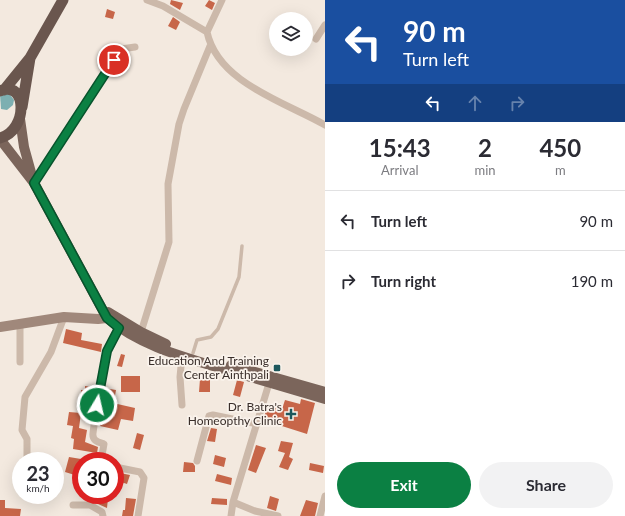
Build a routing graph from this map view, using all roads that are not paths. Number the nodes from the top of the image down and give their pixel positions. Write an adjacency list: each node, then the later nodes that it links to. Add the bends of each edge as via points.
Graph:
1 (62, 0): 9 (highway)
2 (147, 0): 5 (street)
3 (222, 0): 5 (street)
4 (325, 24): 6 (street)
5 (207, 32): 7 (street)
6 (316, 39)
7 (210, 46): 13 (street, via 225,66 265,96); 22 (street, via 179,124 168,184 169,242)
8 (135, 47): 15 (street, via 121,49)
9 (30, 58): 10 (highway); 11 (highway)
10 (1, 90): 11 (highway, via 14,92 19,97)
11 (22, 108): 12 (highway)
12 (20, 120): 14 (highway, via 8,135); 15 (main road)
13 (325, 125)
14 (0, 139): 15 (main road)
15 (34, 183): 18 (main road, via 102,308)
16 (242, 246): 23 (lane, via 239,277 218,329 211,337 197,340)
17 (64, 317): 18 (main road); 19 (main road); 31 (street, via 51,352 25,397 22,430 27,439)
18 (111, 317): 21 (main road); 22 (main road)
19 (20, 323): 20 (main road); 25 (street)
20 (0, 327)
21 (119, 328): 24 (main road, via 149,344); 32 (street, via 107,351 93,433 95,441 104,444)
22 (140, 332): 23 (main road)
23 (193, 353): 26 (main road)
24 (182, 356): 26 (main road); 29 (street)
25 (20, 362)
26 (270, 380): 27 (main road); 28 (main road); 30 (street)
27 (325, 392)
28 (325, 399)
29 (182, 405)
30 (257, 424): 33 (street, via 209,416); 36 (street)
31 (27, 452)
32 (103, 452)
33 (197, 461)
34 (124, 469): 40 (street, via 140,472 144,478)
35 (325, 496): 43 (street)
36 (233, 502): 41 (street); 42 (street, via 255,511)
37 (73, 505): 38 (street)
38 (90, 505): 39 (street, via 102,512)
39 (103, 516)
40 (138, 516)
41 (231, 516)
42 (278, 516)
43 (320, 516)

